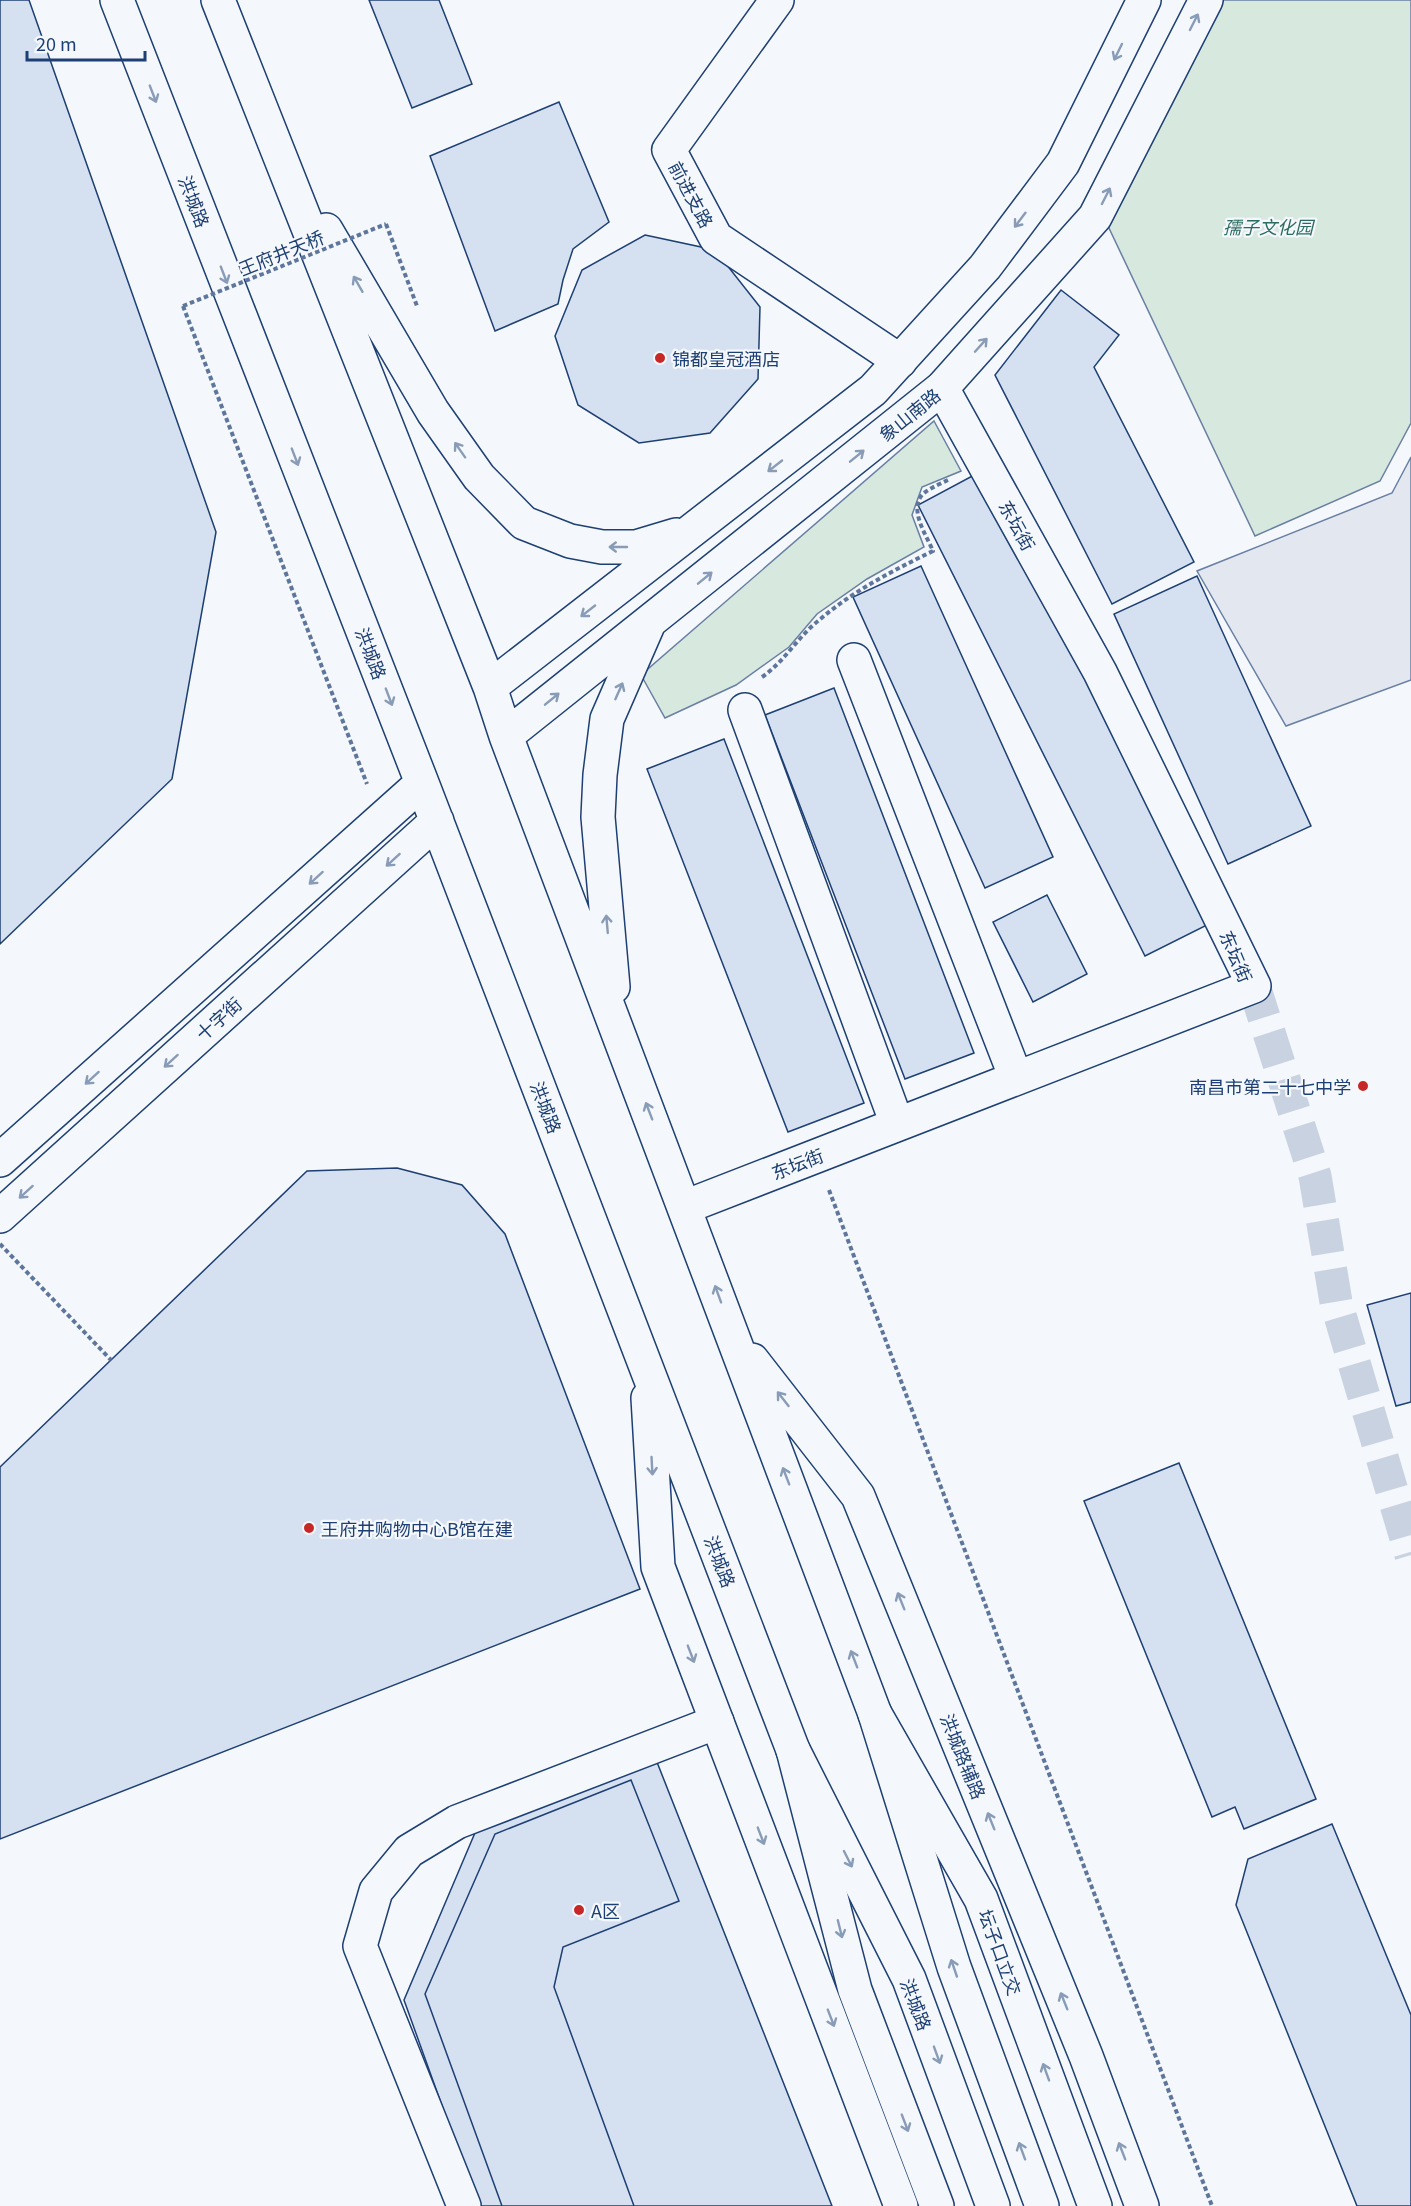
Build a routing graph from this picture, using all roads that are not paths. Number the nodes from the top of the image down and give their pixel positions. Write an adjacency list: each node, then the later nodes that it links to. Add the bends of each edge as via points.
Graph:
1 (117, 0): 15 (main road, 洪城路, one-way to 15)
2 (218, 0): 6 (main road)
3 (777, 0): 7 (main road, 前进支路, via 669,150 716,238)
4 (1144, 0): 7 (main road, one-way to 7, via 1063,163 985,267)
5 (1206, 0): 8 (main road, 象山南路, one-way to 5, via 1095,217)
6 (274, 141): 9 (main road, one-way to 6, via 636,547 602,547 570,541 524,523 479,477 433,412); 12 (main road)
7 (900, 361): 9 (main road, one-way to 9, via 873,390)
8 (942, 388): 10 (main road, 象山南路, one-way to 8); 18 (main road, 东坛街, via 1100,672 1254,986)
9 (695, 529): 12 (main road, one-way to 12)
10 (650, 621): 14 (main road, 象山南路, one-way to 10); 17 (main road, one-way to 10, via 598,817 600,775 607,719)
11 (854, 660): 18 (main road)
12 (490, 687): 14 (main road)
13 (745, 710): 19 (main road)
14 (506, 736): 17 (main road)
15 (422, 783): 16 (main road, 洪城路); 20 (main road, one-way to 20)
16 (437, 821): 22 (main road, 十字街, one-way to 22); 24 (main road, 洪城路)
17 (616, 1024): 21 (main road, one-way to 17)
18 (1016, 1078): 19 (main road, 东坛街)
19 (897, 1124): 21 (main road, 东坛街)
20 (0, 1160)
21 (685, 1207): 23 (main road, one-way to 21)
22 (0, 1216)
23 (733, 1335): 25 (main road, one-way to 23); 34 (main road, 洪城路辅路, one-way to 23, via 1086,2056 858,1496)
24 (646, 1365): 26 (main road, one-way to 26, via 658,1567); 27 (main road, 洪城路)
25 (875, 1714): 32 (main road, one-way to 25, via 954,1967); 33 (main road, 坛子口立交, one-way to 25, via 981,1899)
26 (717, 1722): 28 (main road, via 456,1822 409,1851 376,1891 360,1946); 29 (main road, one-way to 29)
27 (793, 1750): 30 (main road, one-way to 30, via 855,1990); 31 (main road, 洪城路, one-way to 31, via 909,1979)
28 (464, 2206)
29 (901, 2206)
30 (937, 2206)
31 (993, 2206)
32 (1042, 2206)
33 (1095, 2206)
34 (1142, 2206)

